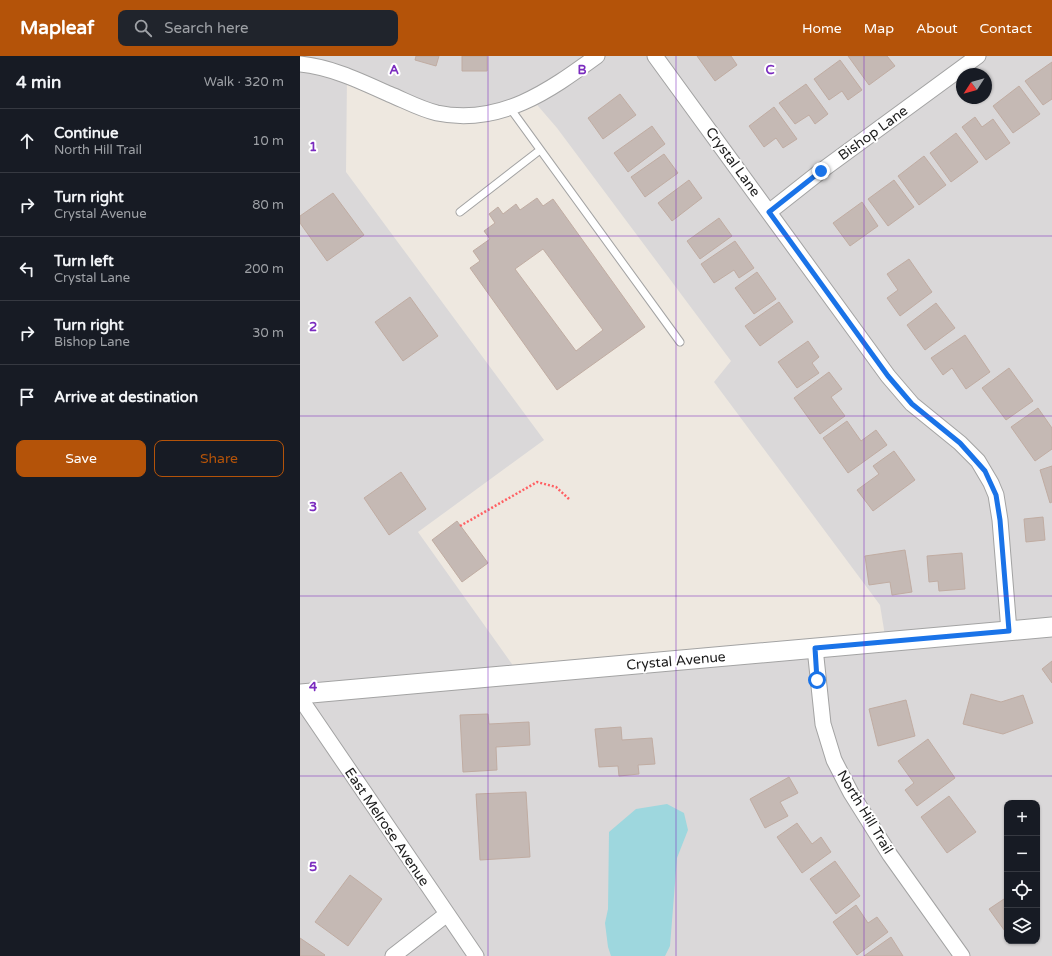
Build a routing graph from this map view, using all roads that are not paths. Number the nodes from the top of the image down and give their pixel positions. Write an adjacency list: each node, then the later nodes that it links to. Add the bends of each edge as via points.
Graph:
1 (597, 56): 5 (street, via 563,81)
2 (655, 56): 8 (street, Crystal Lane)
3 (978, 56): 8 (street, Bishop Lane)
4 (300, 64): 5 (street, via 347,76 438,113 486,114)
5 (510, 108): 6 (lane)
6 (540, 150): 7 (lane); 9 (lane)
7 (460, 212)
8 (769, 212): 11 (street, Crystal Lane, via 888,376 912,404 960,443 985,471 996,495 1000,520)
9 (680, 342)
10 (1052, 627): 11 (street, Crystal Avenue)
11 (1009, 631): 12 (street, Crystal Avenue)
12 (815, 648): 13 (street, Crystal Avenue); 18 (street, North Hill Trail, via 823,724 834,760 851,793 890,855)
13 (300, 694)
14 (300, 698): 15 (street, East Melrose Avenue)
15 (447, 914): 16 (street); 17 (street, East Melrose Avenue)
16 (393, 956)
17 (476, 956)
18 (962, 956)

